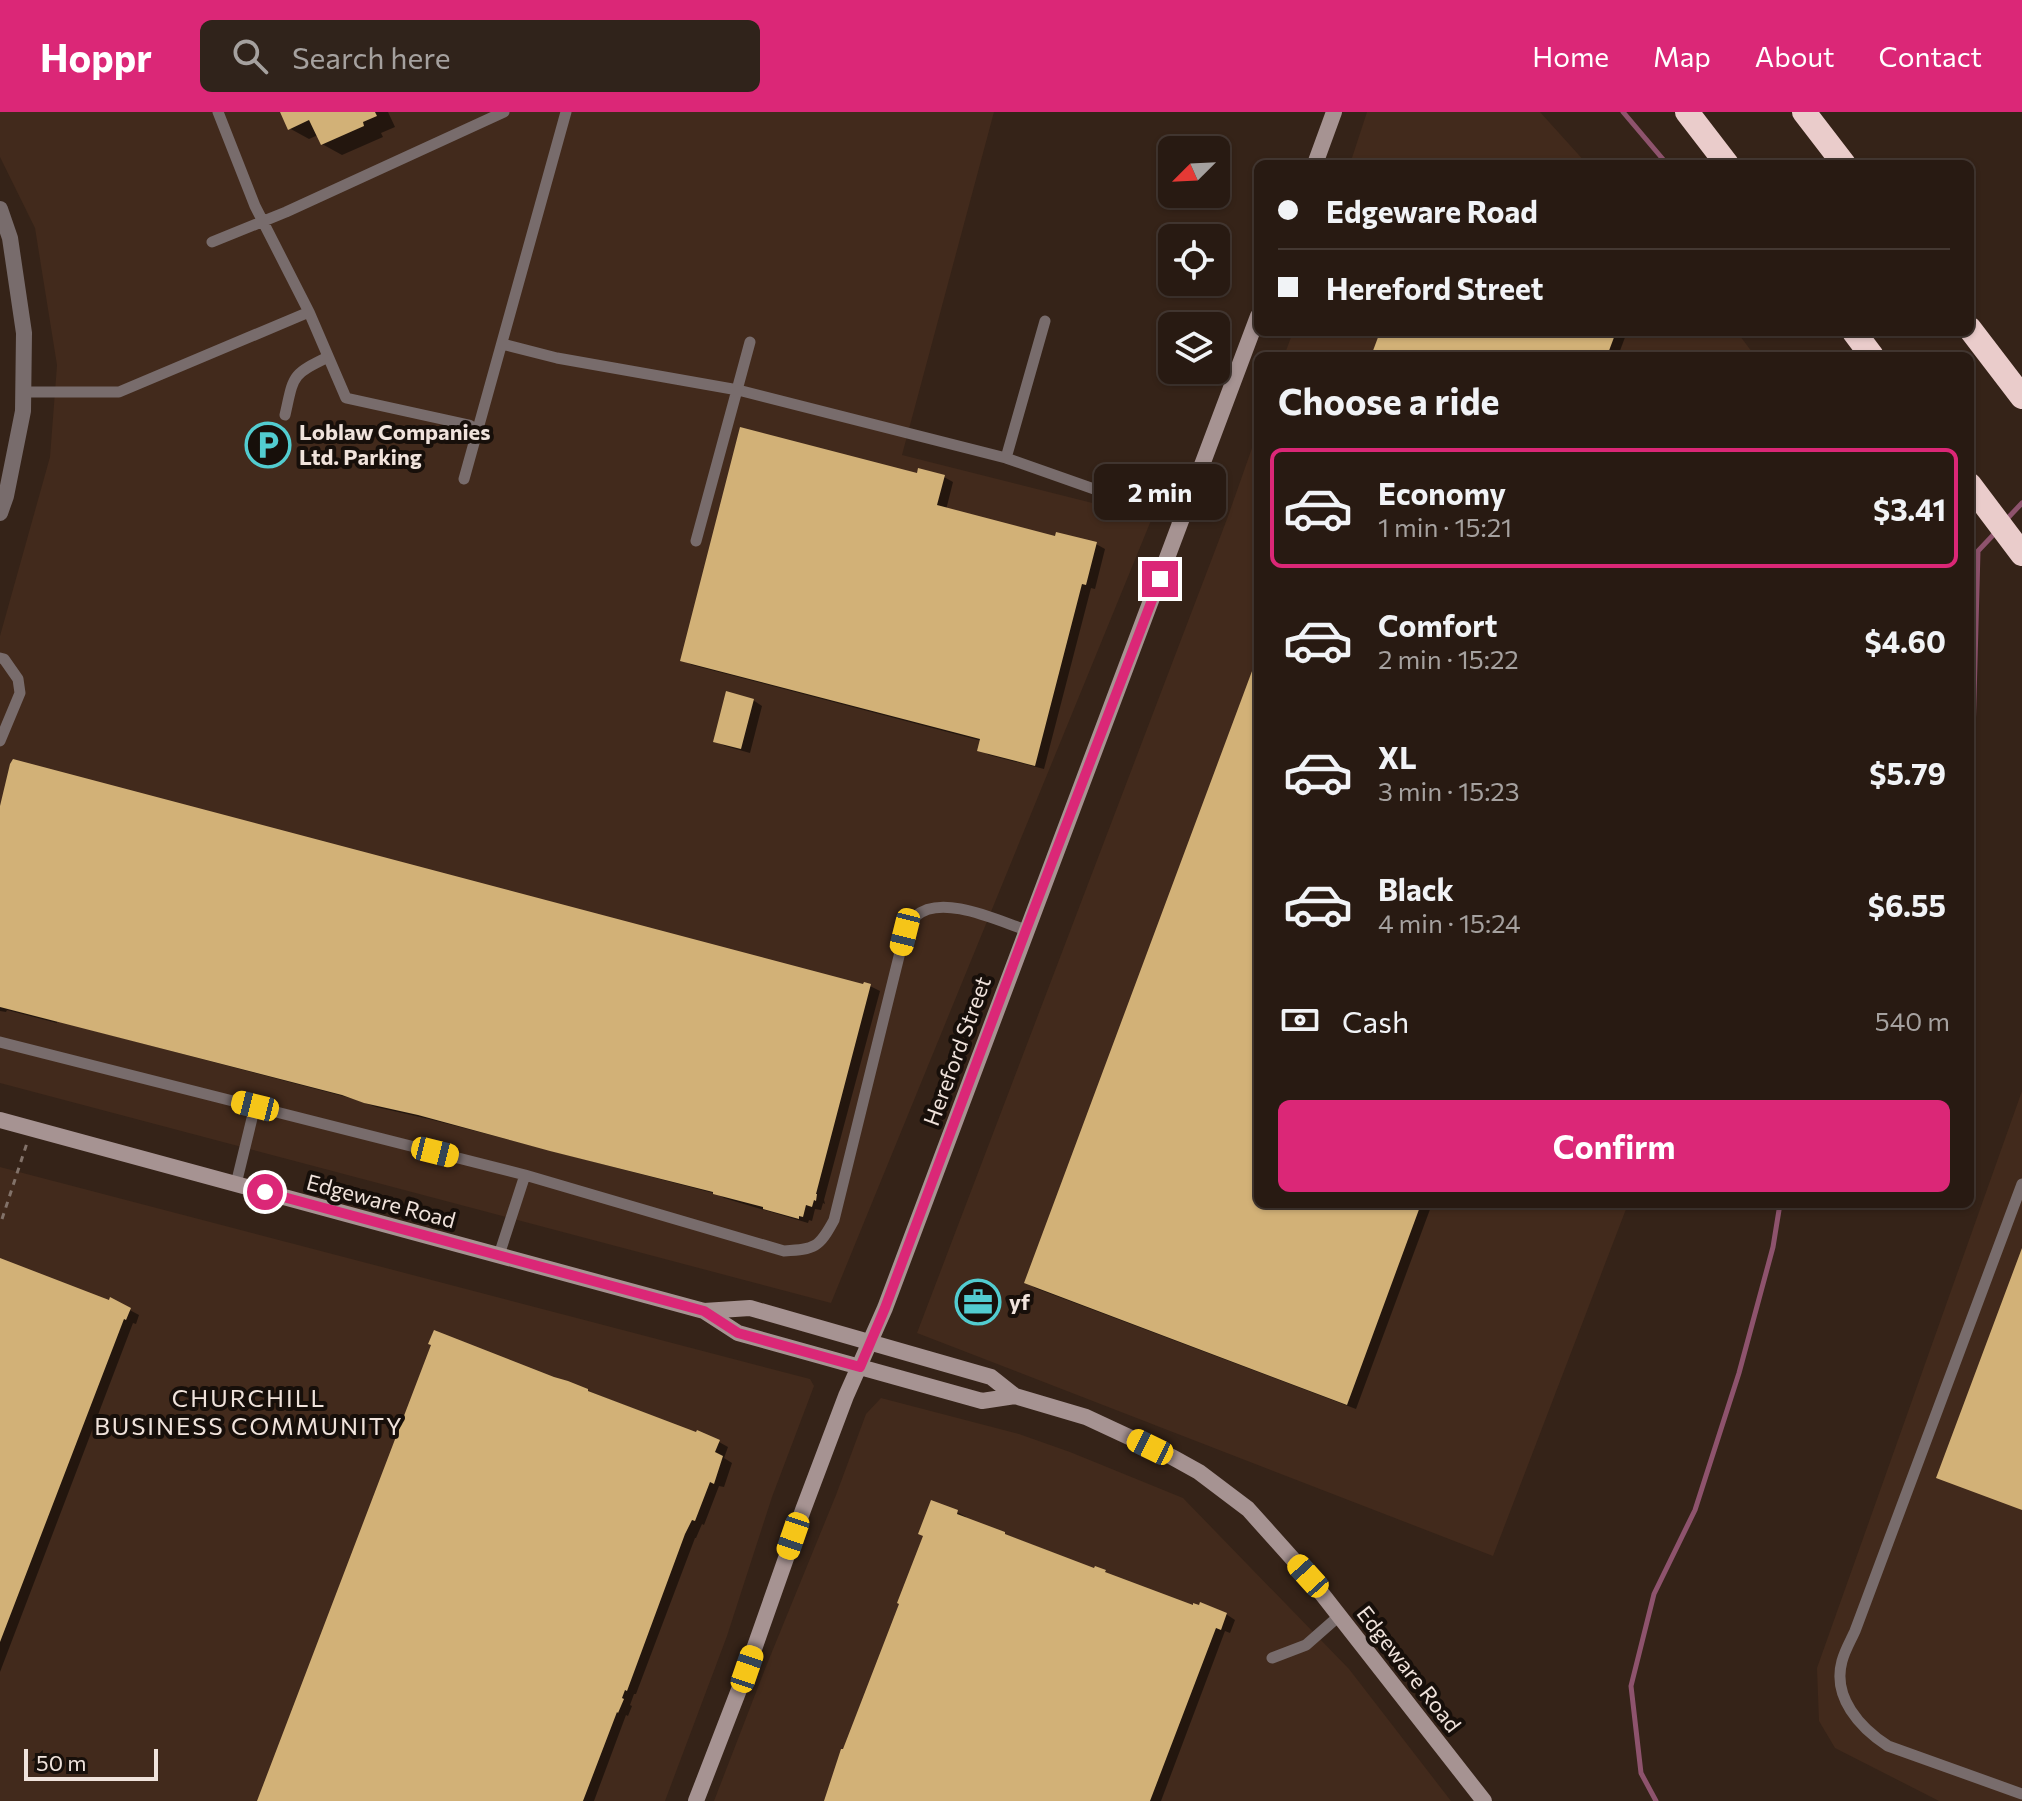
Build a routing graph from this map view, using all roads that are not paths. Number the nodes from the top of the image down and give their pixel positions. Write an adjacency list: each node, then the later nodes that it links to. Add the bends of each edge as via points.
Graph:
1 (218, 112): 11 (lane)
2 (504, 112): 11 (lane)
3 (566, 112): 18 (lane)
4 (1334, 112): 7 (street)
5 (1687, 112): 8 (highway)
6 (1804, 112): 9 (highway)
7 (1316, 160)
8 (1724, 160)
9 (1841, 160)
10 (0, 209): 21 (street, via 10,238 24,333)
11 (263, 222): 12 (lane); 13 (lane)
12 (212, 242)
13 (309, 312): 19 (lane); 21 (lane, via 119,392)
14 (1045, 321): 25 (lane)
15 (1254, 327): 29 (street, Hereford Street)
16 (1974, 334): 22 (highway)
17 (750, 342): 20 (lane)
18 (502, 344): 20 (lane); 24 (lane)
19 (328, 357): 23 (lane, via 293,379); 24 (lane, via 346,398)
20 (738, 390): 25 (lane); 30 (lane)
21 (23, 392): 28 (street)
22 (2022, 397)
23 (285, 415)
24 (478, 430): 26 (lane)
25 (1006, 458): 29 (lane)
26 (464, 479)
27 (1974, 490): 31 (highway)
28 (0, 513)
29 (1182, 520): 34 (street, Hereford Street)
30 (696, 541)
31 (2022, 554)
32 (0, 658): 33 (lane, via 18,679 20,693)
33 (0, 741)
34 (1026, 930): 38 (lane, via 958,908 931,908 911,923 834,1220 823,1241 805,1250 784,1251); 43 (street, Hereford Street)
35 (0, 1042): 36 (lane)
36 (255, 1106): 38 (lane); 39 (lane)
37 (0, 1120): 39 (street, Edgeware Road)
38 (525, 1175): 41 (lane)
39 (236, 1184): 41 (street, Edgeware Road)
40 (2022, 1184): 48 (lane, via 1841,1663 1841,1691 1849,1709 1888,1746)
41 (499, 1255): 42 (street, Edgeware Road)
42 (704, 1311): 43 (street, Edgeware Road, via 750,1308); 44 (street, Edgeware Road, via 738,1333)
43 (871, 1342): 44 (street, Hereford Street); 45 (street, Edgeware Road, via 991,1377)
44 (860, 1367): 45 (street, Edgeware Road, via 982,1401); 49 (street, Hereford Street)
45 (1015, 1396): 46 (street, Edgeware Road, via 1086,1417 1199,1472 1248,1509)
46 (1339, 1616): 47 (lane, via 1306,1645); 50 (street, Edgeware Road)
47 (1272, 1658)
48 (2022, 1794)
49 (696, 1801)
50 (1484, 1801)

